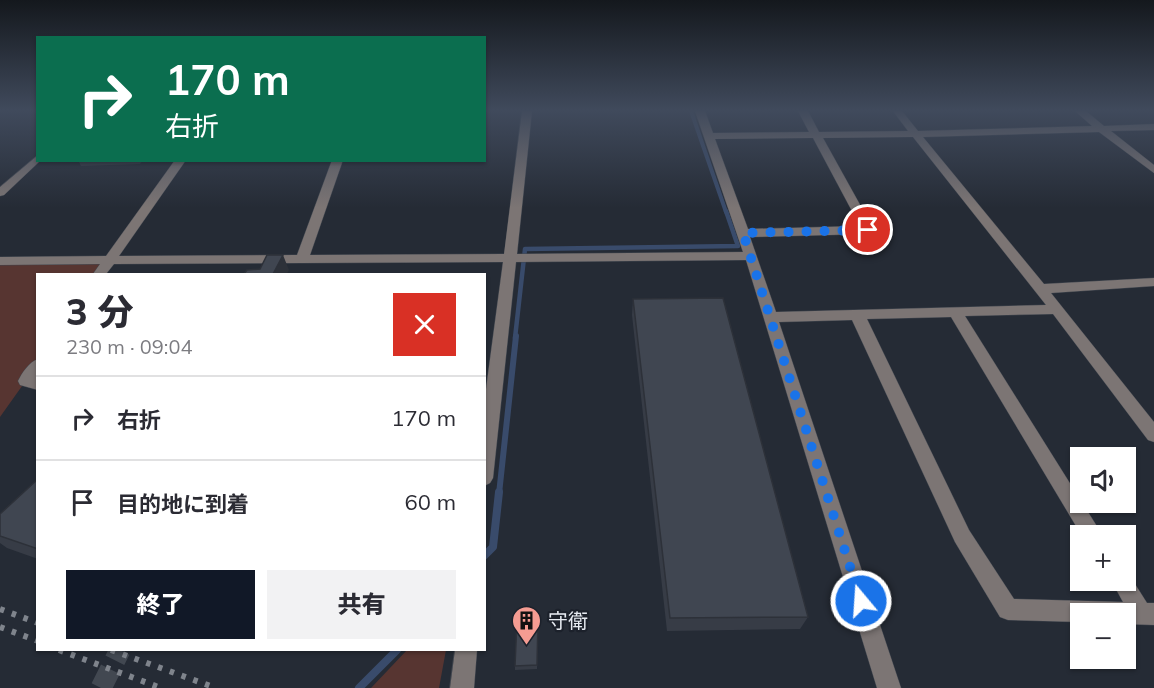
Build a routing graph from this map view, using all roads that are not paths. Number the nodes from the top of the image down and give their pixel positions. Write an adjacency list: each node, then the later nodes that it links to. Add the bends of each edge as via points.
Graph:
1 (523, 143): 13 (street)
2 (711, 143): 11 (street)
3 (820, 143): 11 (street, via 868,230)
4 (922, 143): 19 (street)
5 (1120, 143): 9 (street)
6 (36, 160): 10 (street)
7 (180, 162): 15 (street)
8 (337, 162): 14 (street)
9 (1154, 170)
10 (0, 194)
11 (743, 233): 12 (street)
12 (751, 256): 13 (street); 23 (street)
13 (510, 258): 14 (street); 27 (street)
14 (303, 259): 15 (street)
15 (110, 260): 16 (street); 17 (street)
16 (0, 261)
17 (101, 273)
18 (1154, 282): 19 (street)
19 (1040, 289): 20 (street)
20 (1057, 309): 21 (street); 26 (street)
21 (955, 312): 22 (street); 28 (street)
22 (857, 314): 23 (street); 30 (street, via 962,536 1008,609)
23 (770, 316): 33 (street)
24 (36, 368): 25 (street, via 26,381)
25 (36, 384)
26 (1154, 435)
27 (486, 461)
28 (1086, 525)
29 (1130, 591): 30 (street)
30 (1148, 613)
31 (466, 651): 32 (street)
32 (462, 688)
33 (889, 688)

